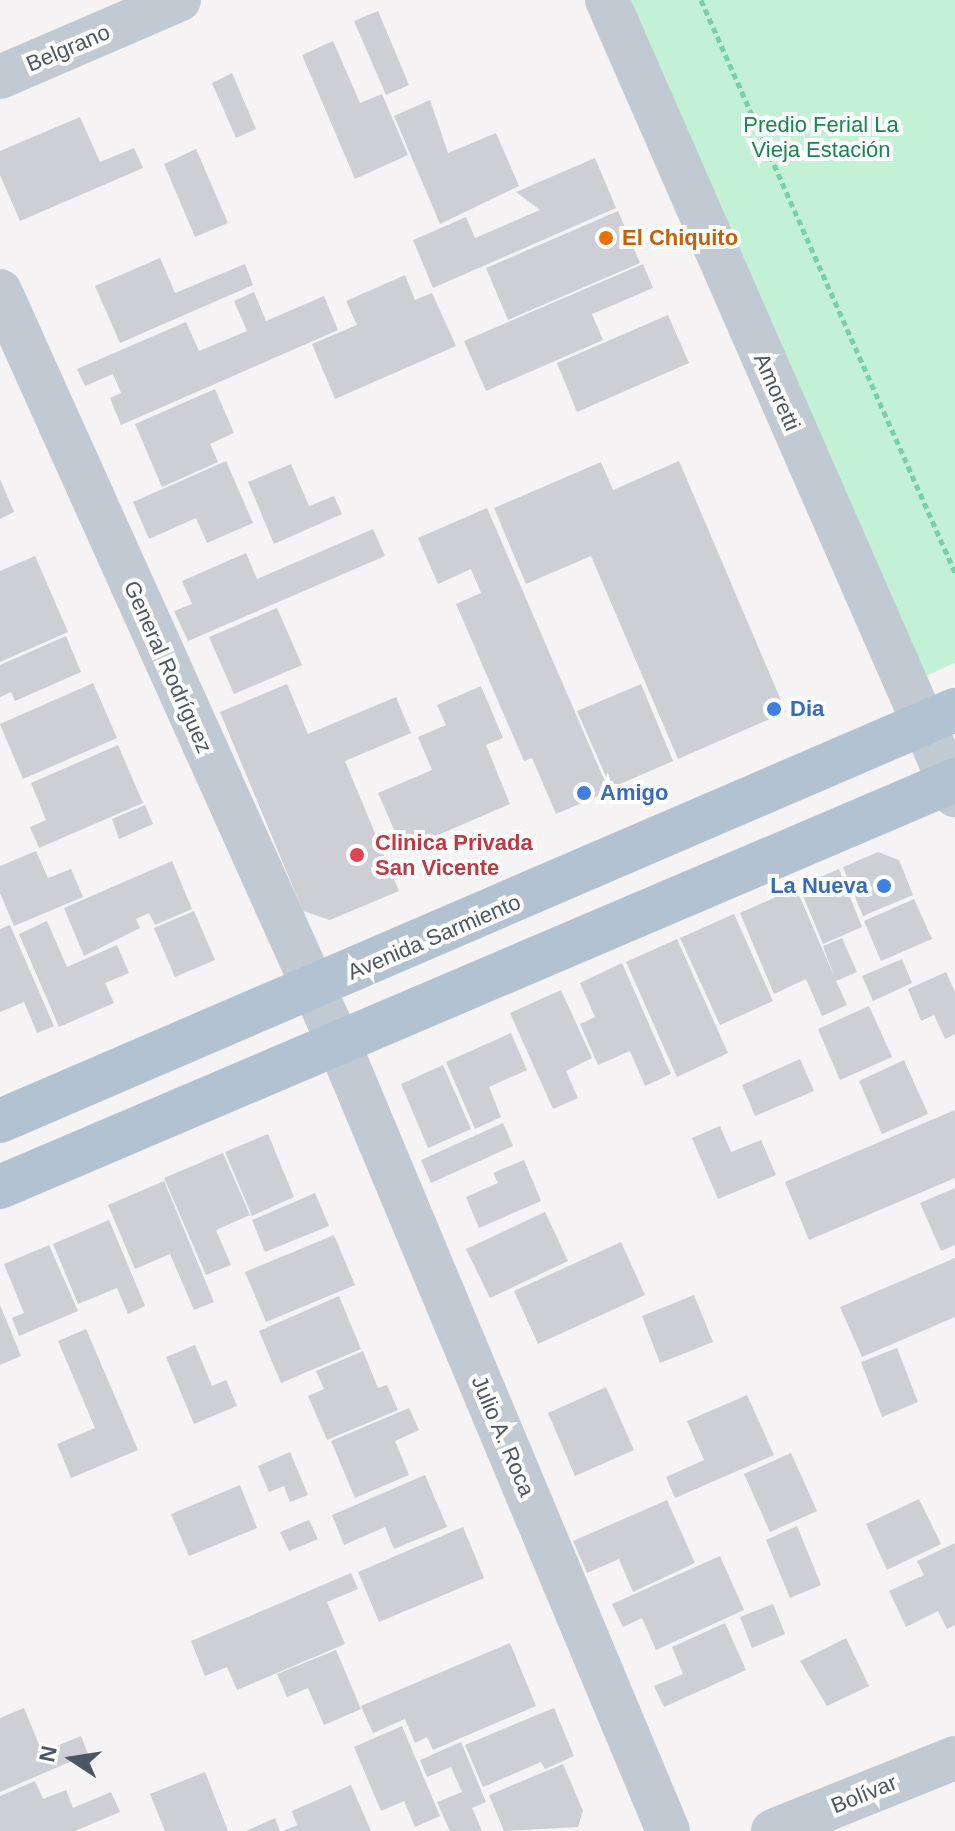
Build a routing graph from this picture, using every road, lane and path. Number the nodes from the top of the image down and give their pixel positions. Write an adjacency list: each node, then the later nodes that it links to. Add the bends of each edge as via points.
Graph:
1 (179, 0): 4 (street, Belgrano)
2 (607, 0): 7 (street, Amoretti)
3 (701, 0): 6 (path)
4 (0, 77)
5 (0, 291): 9 (street, General Rodríguez)
6 (955, 572)
7 (939, 718): 8 (street, Amoretti); 9 (main road, Avenida Sarmiento)
8 (953, 786): 10 (main road)
9 (312, 990): 10 (street, General Rodríguez); 11 (main road, Avenida Sarmiento)
10 (338, 1042): 12 (main road); 14 (street, Julio A. Roca)
11 (0, 1121)
12 (0, 1187)
13 (955, 1758): 15 (street, Bolívar)
14 (668, 1831)
15 (773, 1831)

